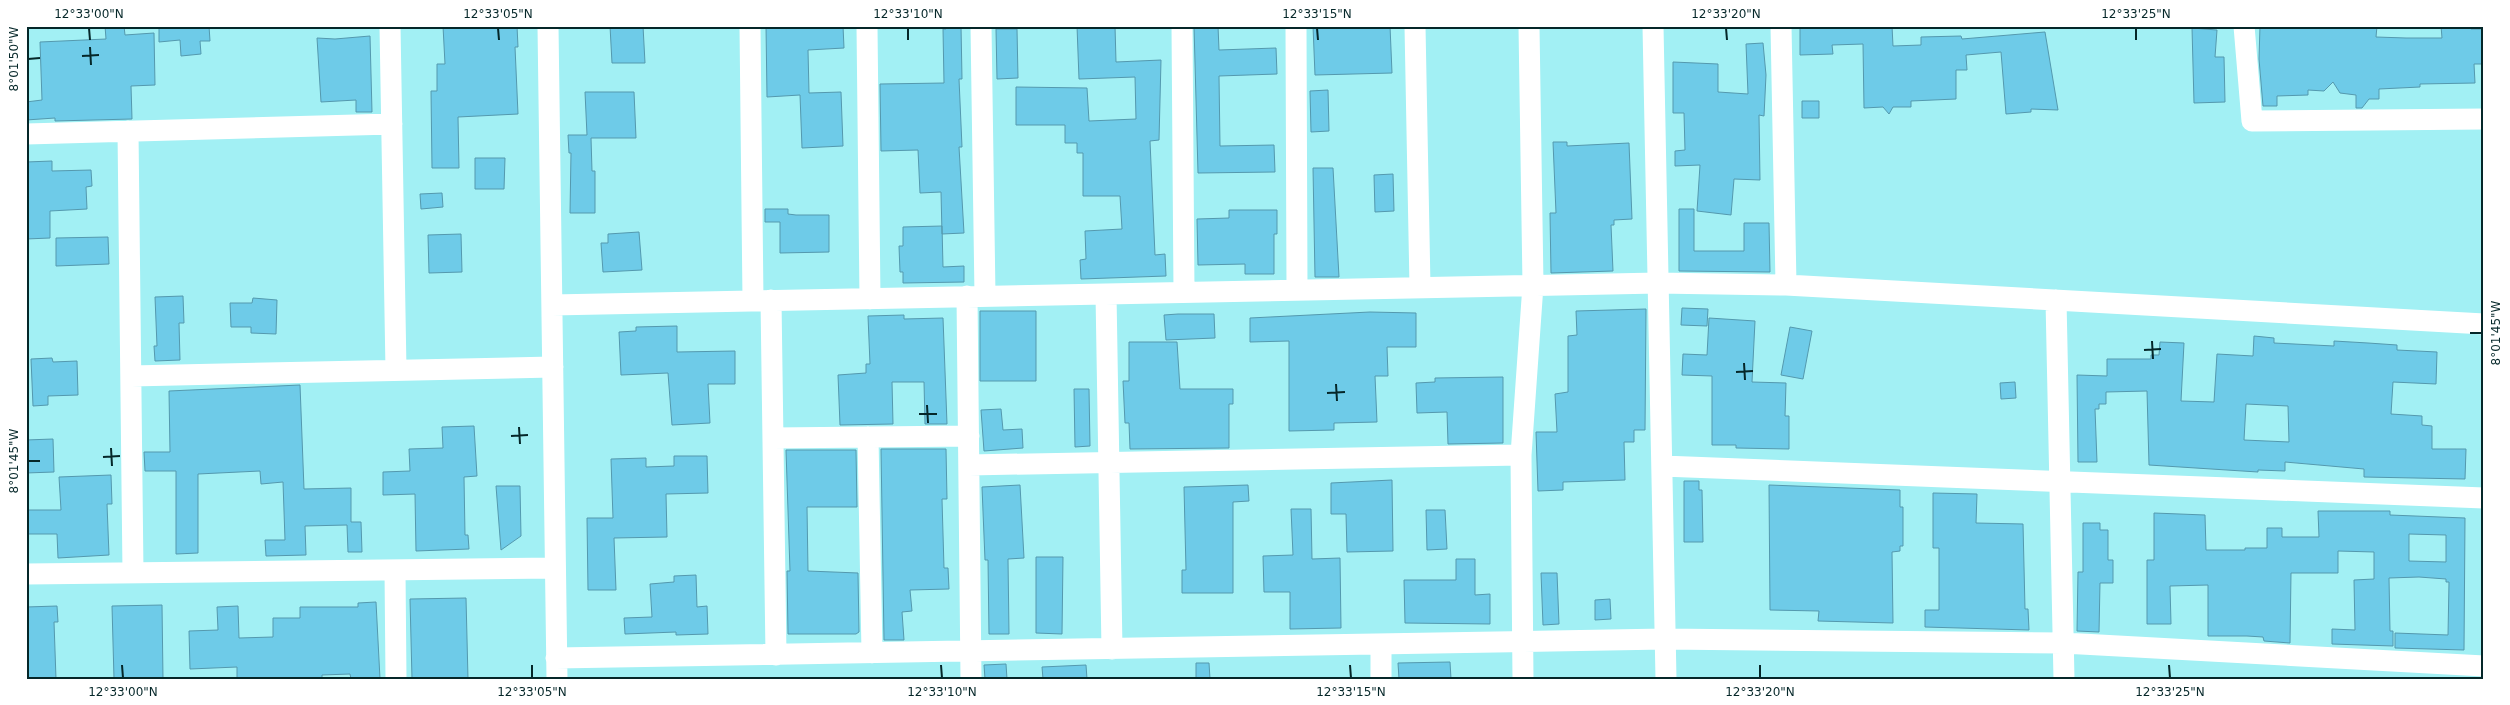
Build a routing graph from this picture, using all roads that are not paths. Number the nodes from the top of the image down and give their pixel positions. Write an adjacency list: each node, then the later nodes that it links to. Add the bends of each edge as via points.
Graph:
1 (390, 26): 14 (street)
2 (548, 26): 28 (street)
3 (750, 26): 27 (street)
4 (868, 26): 25 (street)
5 (981, 26): 24 (street)
6 (1182, 26): 22 (street)
7 (1296, 26): 21 (street)
8 (1415, 26): 20 (street)
9 (1530, 26): 18 (street)
10 (1653, 26): 17 (street)
11 (1781, 26): 19 (street)
12 (2244, 26): 13 (street, via 2252,121)
13 (2484, 119)
14 (392, 124): 15 (street); 31 (street)
15 (128, 131): 16 (street); 32 (street)
16 (26, 134)
17 (1658, 283): 18 (street); 19 (street); 39 (street)
18 (1533, 285): 20 (street); 36 (street)
19 (1786, 285): 26 (street)
20 (1420, 287): 21 (street)
21 (1298, 290): 22 (street)
22 (1184, 292): 23 (street)
23 (1106, 294): 24 (street); 37 (street)
24 (976, 296): 25 (street); 33 (street)
25 (870, 299): 27 (street)
26 (2056, 300): 29 (street); 40 (street)
27 (762, 301): 28 (street); 35 (street)
28 (552, 305): 30 (street)
29 (2484, 324)
30 (553, 367): 31 (street); 42 (street)
31 (396, 370): 32 (street)
32 (131, 376): 44 (street)
33 (969, 436): 34 (street); 38 (street)
34 (868, 437): 35 (street); 52 (street)
35 (773, 438): 53 (street)
36 (1521, 455): 37 (street); 47 (street)
37 (1109, 462): 38 (street); 50 (street)
38 (969, 465): 51 (street)
39 (1662, 466): 40 (street); 46 (street)
40 (2060, 480): 41 (street); 48 (street)
41 (2484, 498)
42 (555, 568): 43 (street); 55 (street)
43 (395, 570): 44 (street); 56 (street)
44 (133, 573): 45 (street)
45 (26, 574)
46 (1665, 639): 47 (street); 48 (street); 60 (street)
47 (1523, 642): 49 (street); 59 (street)
48 (2063, 642): 54 (street); 61 (street)
49 (1381, 644): 50 (street); 58 (street)
50 (1112, 649): 51 (street)
51 (970, 651): 52 (street); 57 (street)
52 (872, 653): 53 (street)
53 (776, 655): 55 (street)
54 (2484, 666)
55 (557, 669)
56 (396, 679)
57 (971, 679)
58 (1382, 679)
59 (1523, 679)
60 (1666, 679)
61 (2064, 679)

